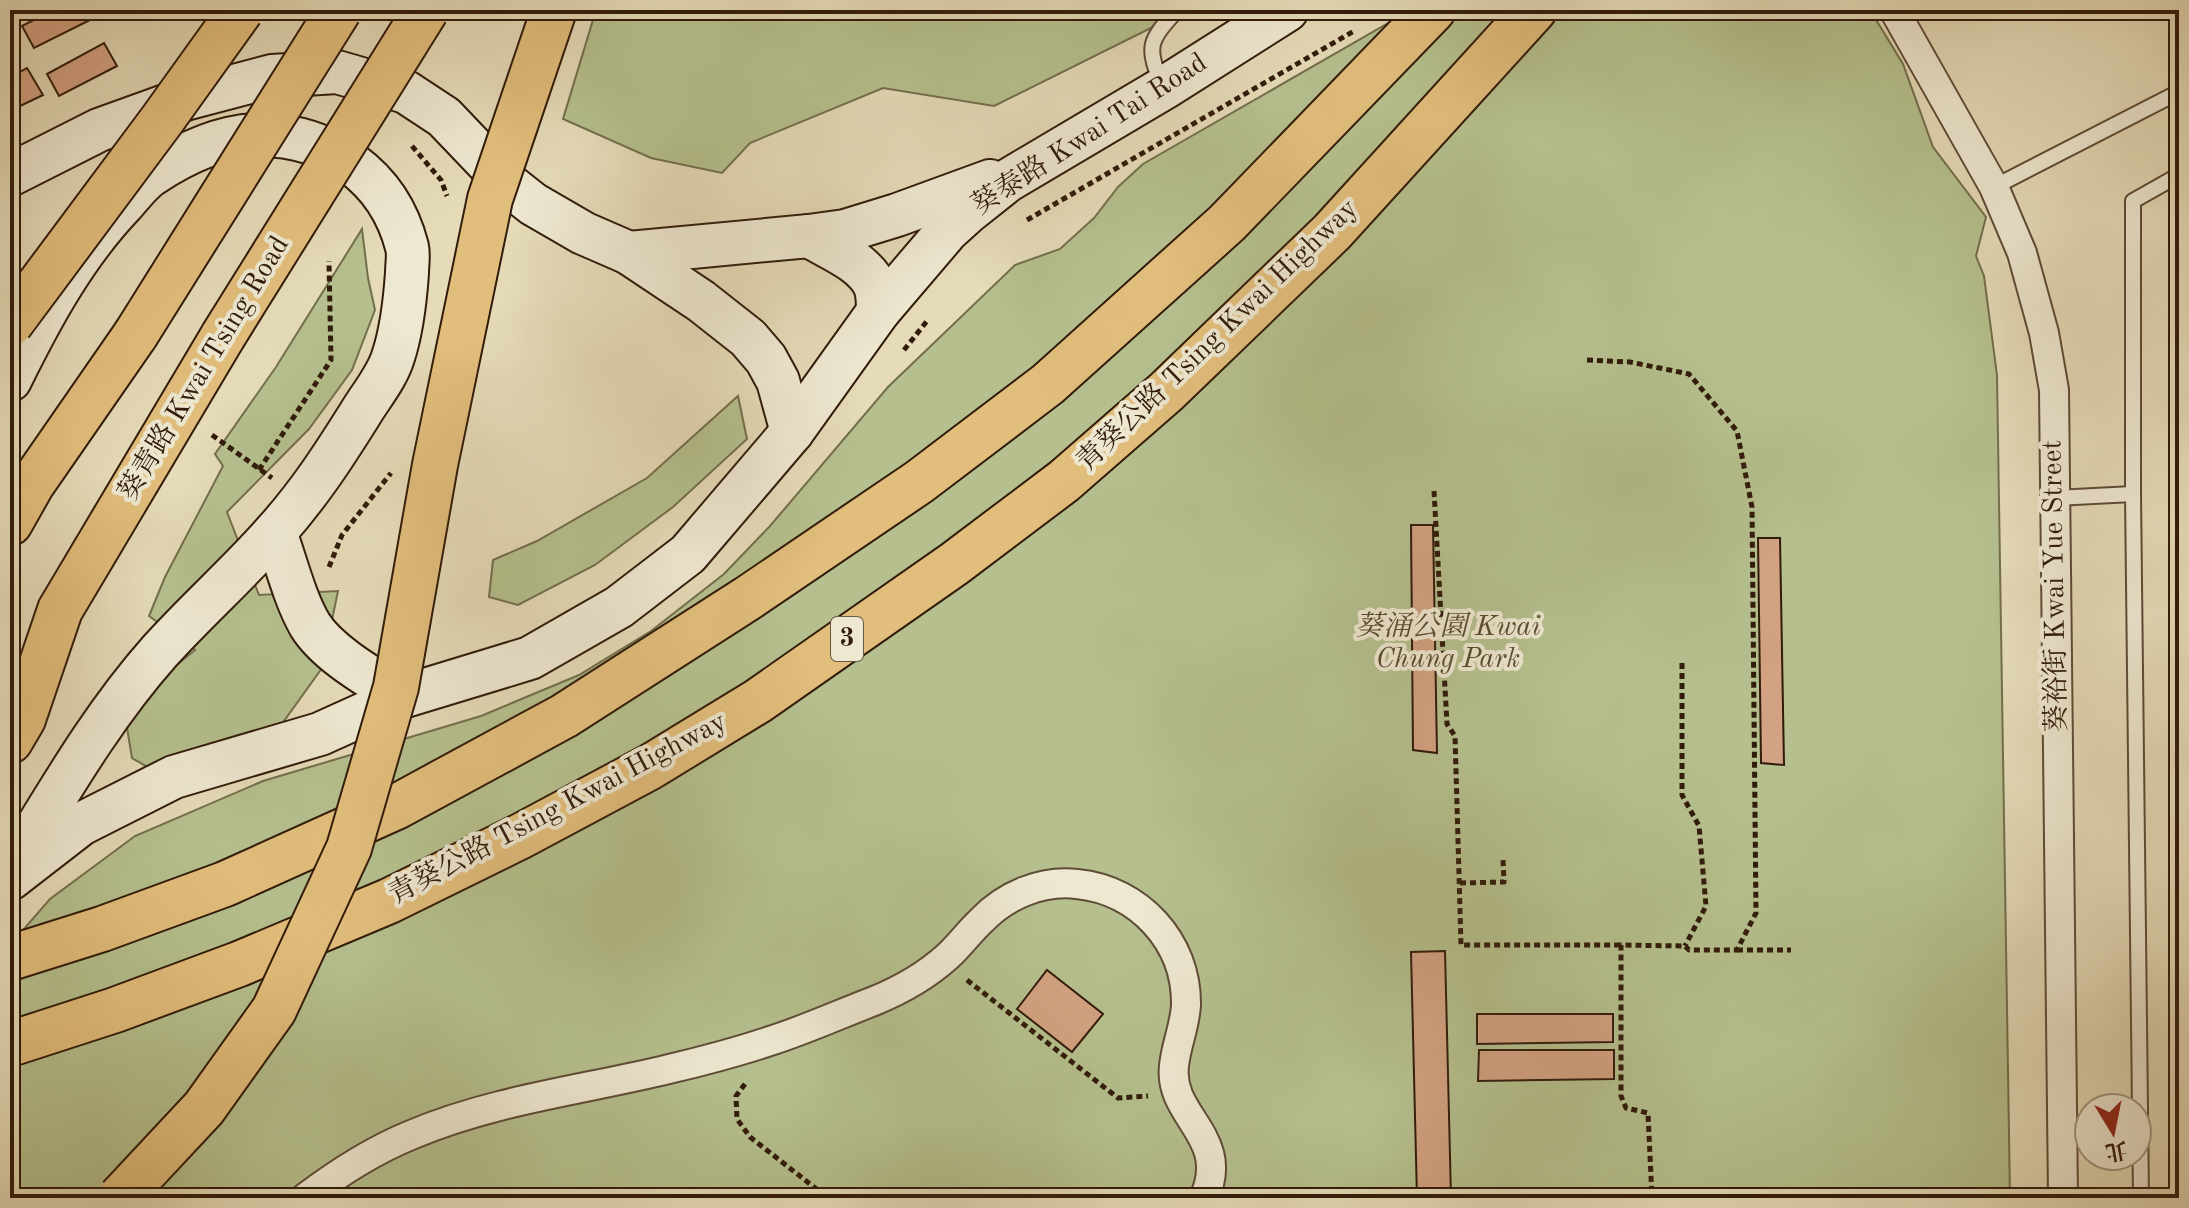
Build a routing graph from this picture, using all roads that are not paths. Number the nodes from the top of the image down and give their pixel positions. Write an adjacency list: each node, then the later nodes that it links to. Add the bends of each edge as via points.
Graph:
1 (241, 10): 19 (main road, bridge)
2 (339, 10): 24 (main road, bridge, via 136,334)
3 (426, 10): 26 (main road, 葵青路 Kwai Tsing Road, bridge)
4 (554, 10): 34 (main road, bridge, via 490,199 396,687 349,848 274,1010 204,1108)
5 (1177, 10): 10 (lane, via 1151,45)
6 (1287, 10): 10 (street, 葵泰路 Kwai Tai Road)
7 (1433, 10): 32 (main road, via 1227,223 1048,384 919,482 748,598 564,716 398,806 225,884)
8 (1534, 10): 33 (main road, 青葵公路 Tsing Kwai Highway / 3, via 1332,232 1166,392 1064,481 967,555 758,701 650,767 389,901 239,964)
9 (1894, 10): 15 (street, 葵裕街 Kwai Yue Street)
10 (1164, 88): 12 (street, 葵泰路 Kwai Tai Road)
11 (2179, 92): 15 (lane)
12 (1035, 164): 16 (street, via 870,224); 18 (street, 葵泰路 Kwai Tai Road, via 947,231)
13 (10, 175): 17 (street, via 99,130 185,99 272,76 337,72 406,92 444,117 533,204)
14 (2179, 175): 22 (lane, via 2133,201)
15 (1994, 187): 23 (street, 葵裕街 Kwai Yue Street, via 2022,253 2044,333 2054,390)
16 (809, 236): 17 (street); 18 (street, via 863,268 874,283)
17 (629, 253): 21 (street, via 748,338 778,381)
18 (878, 312): 21 (street)
19 (10, 324)
20 (10, 380): 25 (street, via 56,292 112,215 148,177 220,141 255,135 301,139 358,166 394,210 408,250 405,305 392,361 324,472)
21 (792, 432): 28 (street, via 688,554 619,607 530,658)
22 (2133, 494): 23 (lane); 38 (lane)
23 (2055, 498): 37 (street, 葵裕街 Kwai Yue Street)
24 (10, 523)
25 (275, 532): 28 (street, via 311,626 353,667); 30 (street, via 160,652 118,704)
26 (60, 610): 27 (main road); 29 (main road, 葵青路 Kwai Tsing Road, via 23,719)
27 (10, 658)
28 (402, 697): 31 (street, via 320,734 174,777 81,824)
29 (10, 741)
30 (10, 871)
31 (10, 879)
32 (10, 958)
33 (10, 1044)
34 (120, 1198)
35 (305, 1198): 36 (street, via 338,1173 411,1135 478,1112 772,1041 895,992 947,957 996,908 1032,888 1074,883 1132,901 1171,944 1186,1001 1174,1064 1176,1091 1209,1151)
36 (1204, 1198)
37 (2063, 1198)
38 (2141, 1198)

